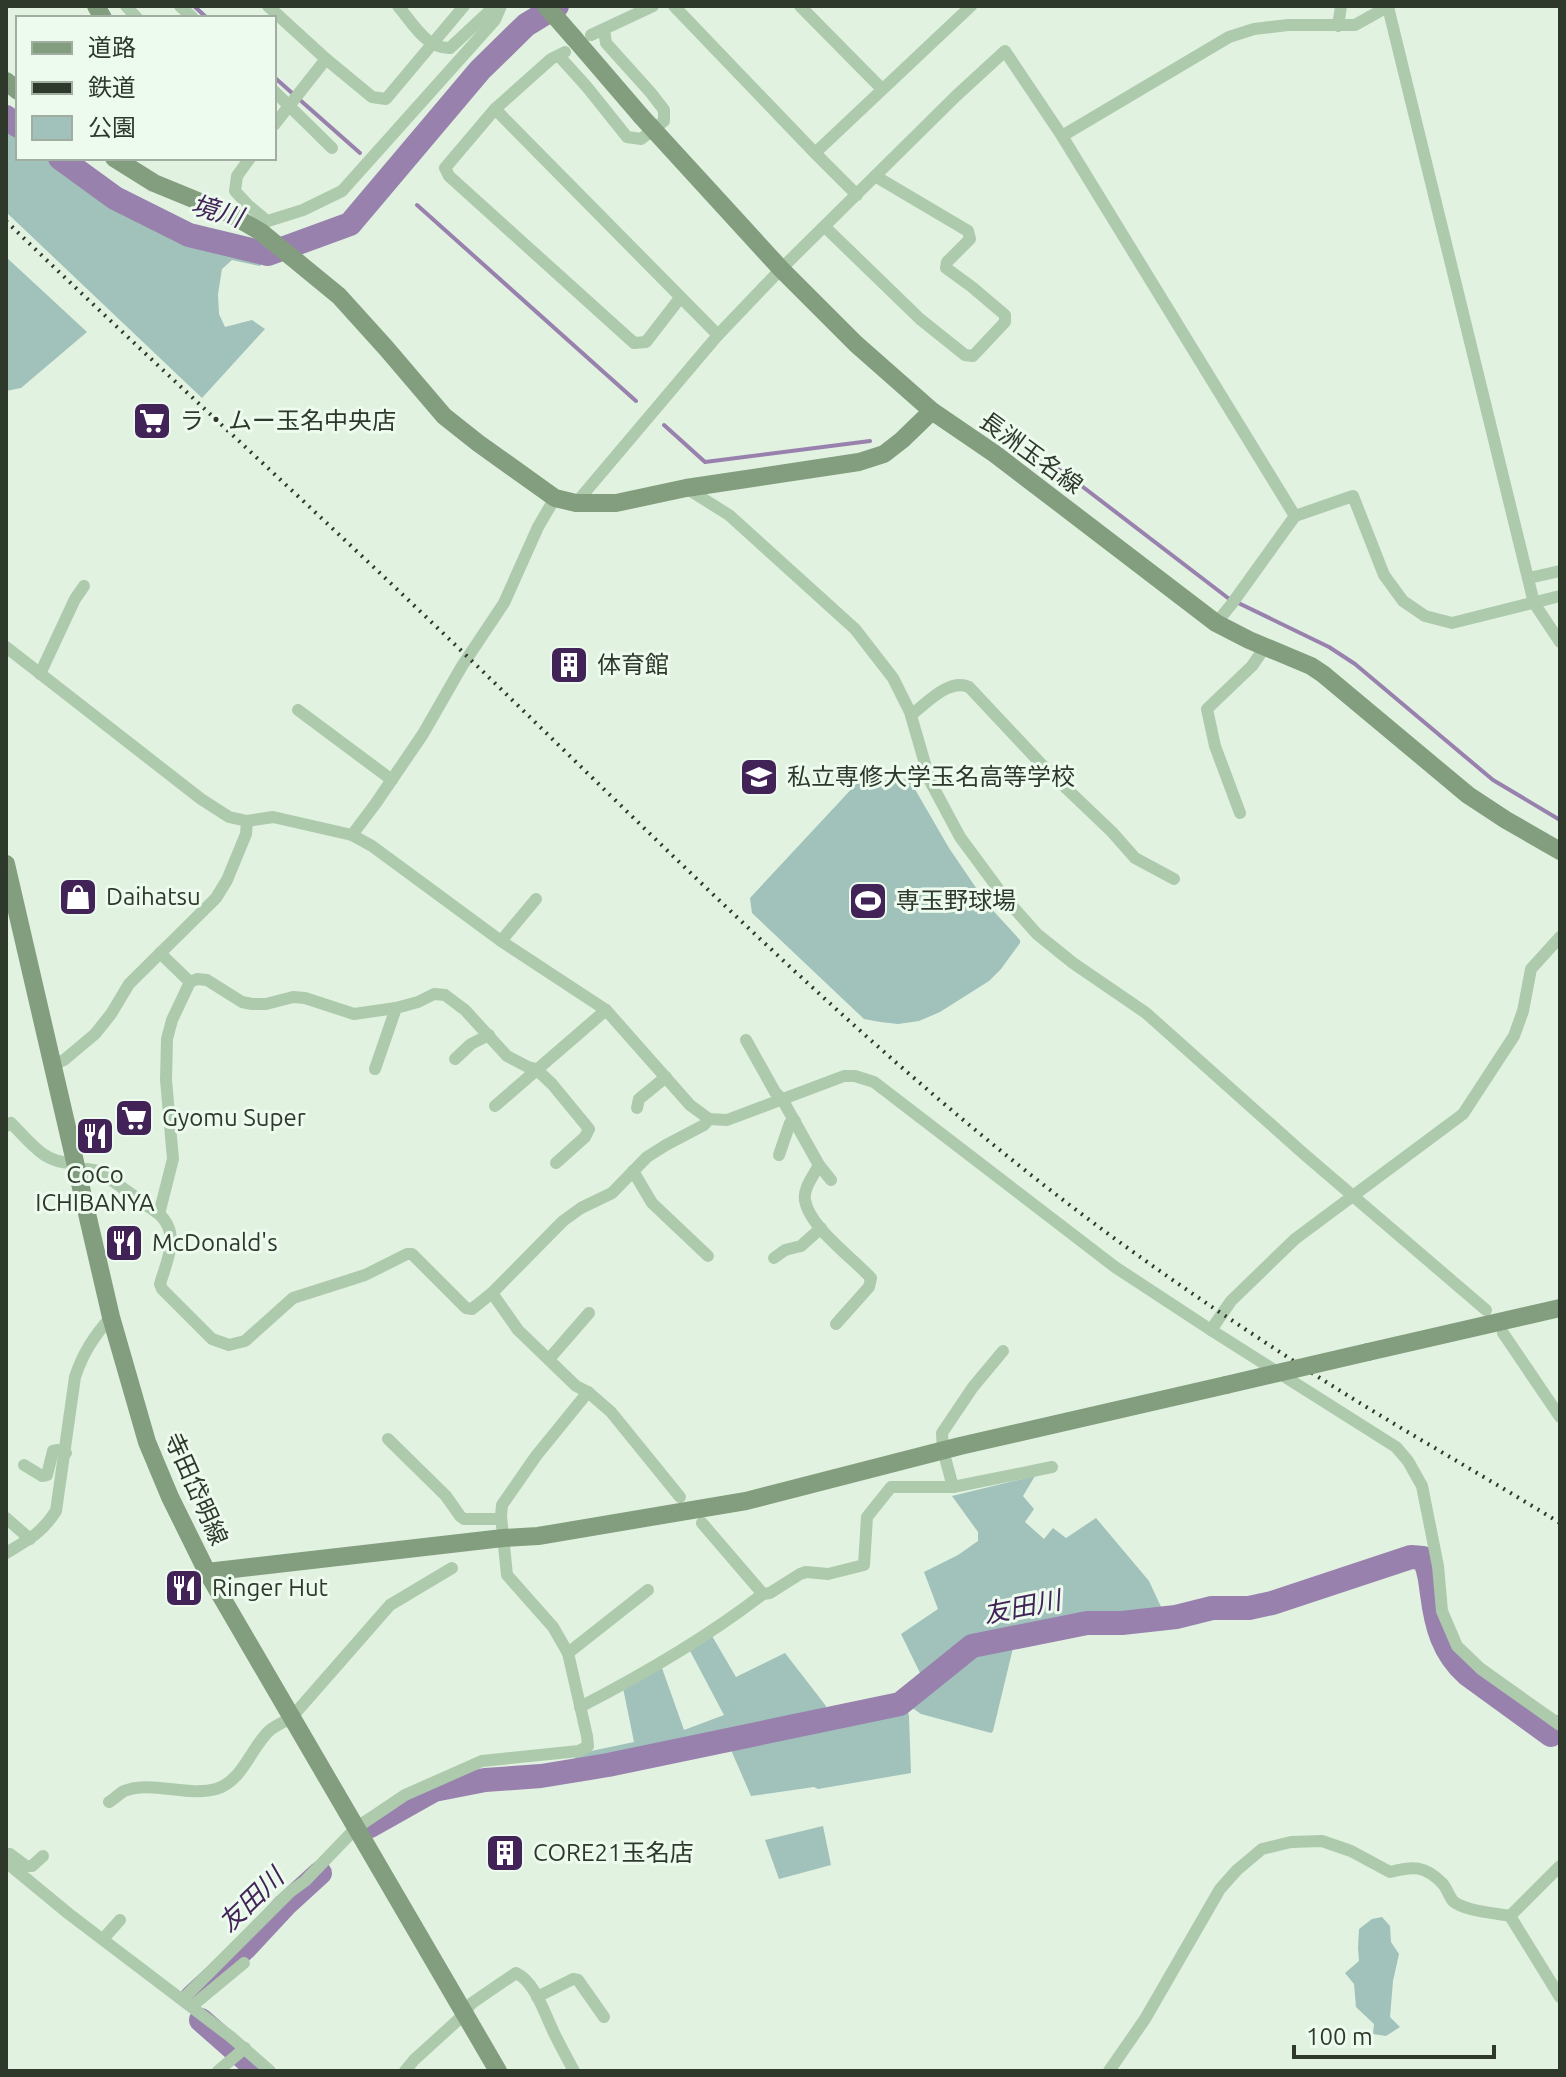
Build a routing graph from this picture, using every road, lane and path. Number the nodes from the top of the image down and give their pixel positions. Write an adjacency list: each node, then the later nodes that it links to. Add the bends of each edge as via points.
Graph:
1 (268, 6): 17 (street)
2 (398, 6): 16 (street)
3 (464, 6): 16 (street)
4 (495, 6): 16 (street, via 450,48)
5 (501, 6): 31 (street, via 495,20 342,191)
6 (546, 6): 15 (main road, 長洲玉名線)
7 (653, 6): 14 (street)
8 (674, 6): 26 (street)
9 (800, 6): 18 (street)
10 (971, 6): 18 (street)
11 (1341, 6): 13 (street)
12 (1388, 6): 13 (street, via 1355,25); 42 (street)
13 (1338, 26): 24 (street, via 1288,25 1229,37)
14 (604, 30): 15 (street); 23 (street, via 606,43 664,110 664,121)
15 (570, 41): 21 (street); 23 (main road, 長洲玉名線, bridge)
16 (431, 44): 17 (street, via 386,99 372,97)
17 (326, 59): 20 (street)
18 (882, 89): 26 (street)
19 (276, 92): 20 (street)
20 (294, 99): 22 (street); 25 (street)
21 (495, 109): 34 (street); 34 (street, via 445,168 449,176 634,343 646,342)
22 (276, 122)
23 (647, 123): 33 (main road, 長洲玉名線)
24 (1062, 136): 29 (street, via 1005,51); 40 (street)
25 (332, 148)
26 (815, 153): 30 (street)
27 (119, 160): 31 (main road, via 154,183)
28 (249, 160): 31 (street, via 237,176 235,191)
29 (875, 176): 30 (street); 32 (street, via 968,231 970,239 946,268 1005,315 1005,322 973,356 920,319)
30 (857, 195): 32 (street)
31 (260, 226): 38 (main road, via 339,296 444,416)
32 (825, 227): 33 (street)
33 (781, 269): 35 (street); 36 (main road, 長洲玉名線)
34 (680, 298): 35 (street)
35 (718, 335): 39 (street)
36 (932, 411): 37 (main road, via 884,454 859,462); 46 (main road, 長洲玉名線)
37 (686, 488): 39 (main road, via 616,503); 52 (street, via 729,515 855,629 893,678)
38 (555, 498): 39 (main road); 53 (street, via 504,603)
39 (576, 503)
40 (1295, 516): 45 (street, via 1353,496 1384,575 1403,601 1425,616 1452,623); 46 (street)
41 (1560, 571): 42 (street)
42 (1529, 578): 45 (street)
43 (84, 586): 50 (street)
44 (1560, 596): 45 (street)
45 (1534, 603): 47 (street)
46 (1216, 623): 49 (main road, 長洲玉名線)
47 (1560, 642)
48 (6, 647): 50 (street)
49 (1265, 647): 54 (street, via 1207,709); 57 (main road, 長洲玉名線, via 1323,674 1468,795)
50 (40, 674): 55 (street, via 201,799 229,817)
51 (298, 710): 53 (street)
52 (911, 715): 59 (street, via 950,686 969,687 1135,858); 86 (street, via 930,781 960,837 1037,934 1146,1013)
53 (392, 780): 56 (street)
54 (1240, 813)
55 (247, 821): 56 (street, via 273,817); 63 (street, via 216,898)
56 (352, 835): 62 (street)
57 (1560, 851)
58 (6, 864): 70 (main road, 寺田岱明線)
59 (1174, 879)
60 (536, 899): 62 (street)
61 (1560, 937): 86 (street, via 1531,969 1514,1036 1463,1114)
62 (501, 941): 66 (street)
63 (160, 953): 64 (street); 70 (street, via 129,984 95,1034)
64 (190, 982): 65 (street, via 207,980 252,1004 293,997 354,1014); 87 (street, via 167,1039 173,1159)
65 (396, 1008): 67 (street, via 445,995); 71 (street)
66 (606, 1010): 72 (street); 73 (street)
67 (489, 1035): 69 (street); 72 (street, via 507,1056)
68 (746, 1040): 74 (street)
69 (455, 1059)
70 (52, 1065): 83 (main road, 寺田岱明線)
71 (375, 1069)
72 (536, 1069): 75 (street); 81 (street, via 589,1129)
73 (666, 1077): 76 (street, via 639,1099); 77 (street)
74 (782, 1099): 77 (street, via 727,1120); 78 (street); 97 (street, via 844,1076 874,1082 1115,1267)
75 (495, 1106)
76 (637, 1108)
77 (709, 1119): 84 (street)
78 (795, 1121): 80 (street); 82 (street)
79 (6, 1126): 83 (street, via 11,1123 52,1161)
80 (779, 1155)
81 (556, 1163)
82 (819, 1165): 85 (street); 88 (street, via 805,1200)
83 (76, 1168): 87 (street, via 99,1171); 95 (main road, 寺田岱明線)
84 (633, 1171): 89 (street, via 652,1203); 91 (street, via 612,1193 563,1221)
85 (831, 1180)
86 (1353, 1196): 93 (street); 97 (street, via 1295,1239 1231,1301)
87 (159, 1214): 91 (street, via 168,1222 170,1234 162,1289 212,1339 229,1345 245,1341 293,1298 365,1275 407,1254 466,1308)
88 (821, 1228): 90 (street, via 801,1246); 96 (street, via 871,1278)
89 (708, 1256)
90 (774, 1258)
91 (492, 1293): 100 (street, via 518,1330)
92 (1560, 1308): 104 (main road, bridge)
93 (1486, 1310)
94 (589, 1313): 100 (street)
95 (111, 1317): 105 (street, via 81,1358); 117 (main road, 寺田岱明線, via 147,1442)
96 (836, 1324)
97 (1211, 1330): 123 (street, via 1396,1447 1422,1486 1442,1611 1457,1646)
98 (1503, 1333): 102 (street)
99 (1003, 1351): 104 (street, via 942,1433)
100 (549, 1359): 101 (street)
101 (588, 1392): 109 (street, via 611,1412); 111 (street, via 502,1505)
102 (1560, 1417)
103 (388, 1439): 111 (street, via 464,1519)
104 (943, 1450): 108 (street); 113 (main road, via 746,1501)
105 (66, 1453): 106 (street, via 53,1451 47,1475); 114 (street, via 56,1511)
106 (24, 1465)
107 (1052, 1467): 108 (street)
108 (953, 1487): 119 (street, via 891,1487 867,1517 864,1565 828,1574 806,1572)
109 (680, 1497)
110 (6, 1518): 114 (street)
111 (501, 1519): 113 (street)
112 (702, 1523): 119 (street)
113 (503, 1538): 117 (main road); 120 (street, via 507,1575 553,1627)
114 (30, 1539): 115 (street)
115 (6, 1553)
116 (452, 1568): 122 (street, via 390,1605)
117 (207, 1572): 122 (main road, 寺田岱明線)
118 (648, 1590): 120 (street)
119 (763, 1594): 121 (street, via 724,1624)
120 (568, 1653): 121 (street)
121 (580, 1707): 125 (street, via 588,1746 579,1751 482,1761 405,1795)
122 (291, 1718): 124 (street, via 271,1729 240,1771 218,1789 142,1788 124,1791); 125 (main road, 寺田岱明線)
123 (1559, 1724)
124 (109, 1802)
125 (356, 1828): 136 (street); 137 (main road, 寺田岱明線)
126 (6, 1854): 127 (street, via 26,1866)
127 (43, 1856)
128 (6, 1862): 132 (street)
129 (1560, 1866): 130 (street)
130 (1510, 1916): 135 (street); 145 (street, via 1454,1901 1429,1872 1411,1866 1390,1872 1322,1841 1262,1849 1220,1889)
131 (120, 1920): 132 (street)
132 (103, 1939): 136 (street)
133 (244, 1963): 136 (street, via 197,2002)
134 (537, 1997): 137 (street, via 516,1973); 138 (street, via 578,1980); 144 (street)
135 (1560, 1997)
136 (188, 2003): 139 (street)
137 (465, 2012): 142 (street); 143 (main road, 寺田岱明線)
138 (604, 2017)
139 (241, 2052): 140 (street); 141 (street)
140 (218, 2071)
141 (270, 2071)
142 (405, 2071)
143 (498, 2071)
144 (574, 2071)
145 (1109, 2071)

